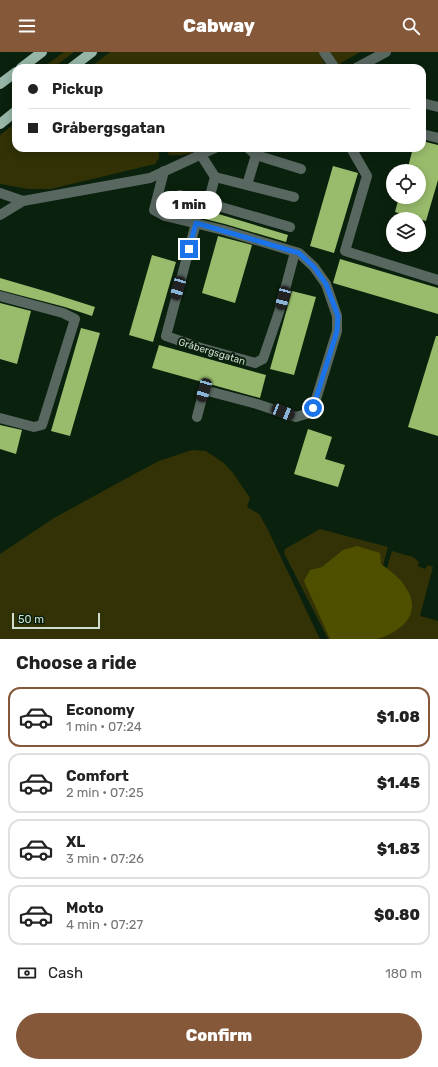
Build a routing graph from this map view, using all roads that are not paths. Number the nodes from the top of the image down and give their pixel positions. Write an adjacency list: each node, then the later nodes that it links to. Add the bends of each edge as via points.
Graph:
1 (42, 52): 5 (main road)
2 (92, 52): 6 (main road)
3 (324, 52): 7 (street)
4 (380, 54): 8 (street)
5 (26, 64)
6 (76, 64)
7 (332, 64)
8 (363, 64)
9 (12, 75): 10 (main road)
10 (0, 84)
11 (426, 103): 12 (street)
12 (438, 107)
13 (12, 114): 14 (main road)
14 (0, 124)
15 (426, 135): 16 (street)
16 (438, 138)
17 (207, 152): 20 (street)
18 (252, 152): 21 (street)
19 (353, 152): 35 (street, via 367,176 345,251)
20 (200, 155): 23 (street); 24 (street)
21 (256, 156): 22 (street); 25 (street)
22 (301, 169)
23 (164, 171): 29 (street, via 150,178); 32 (street, via 154,210 165,216)
24 (215, 177): 25 (street); 30 (street)
25 (247, 185): 28 (street)
26 (0, 193): 29 (street)
27 (180, 195): 30 (street)
28 (294, 198)
29 (23, 201): 31 (street)
30 (208, 204): 33 (street)
31 (0, 215)
32 (196, 223): 34 (street); 34 (street, Gråbergsgatan, via 166,336 201,348 255,363 263,359)
33 (290, 227)
34 (295, 252): 37 (street, via 314,267 326,284 338,316 337,331 313,408 306,414 296,417 204,390)
35 (438, 280)
36 (0, 296): 38 (street, via 75,318 42,425 34,427)
37 (197, 417)
38 (0, 418)

